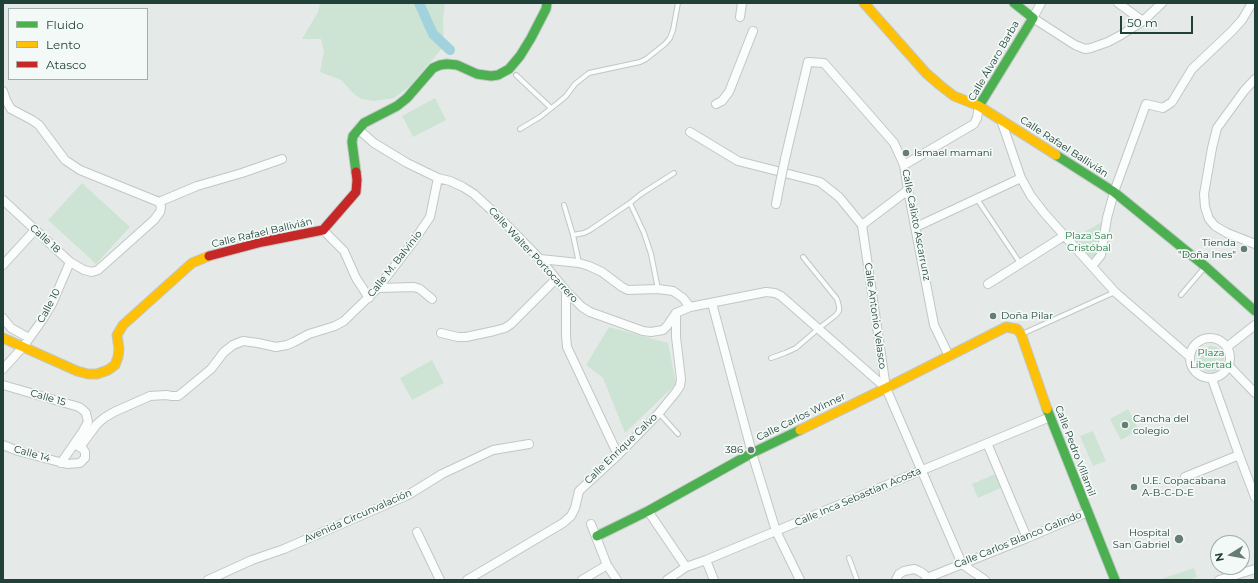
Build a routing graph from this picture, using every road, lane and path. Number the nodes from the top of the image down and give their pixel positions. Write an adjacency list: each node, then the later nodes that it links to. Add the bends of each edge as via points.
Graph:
1 (547, 3): 21 (street, via 531,38 509,69 492,76 478,74 456,65 440,65 425,76 397,106 364,123)
2 (678, 3): 19 (lane, via 673,30 665,44 640,62 589,73)
3 (742, 3): 10 (street)
4 (864, 3): 18 (street, Calle Rafael Ballivián, via 926,73 954,96)
5 (1014, 3): 11 (street)
6 (1041, 3): 11 (street, Calle Álvaro Barba)
7 (1118, 3): 12 (street)
8 (1162, 3): 12 (street)
9 (1252, 3): 30 (street, via 1242,20 1192,69 1172,102 1163,108 1146,104)
10 (740, 17)
11 (1033, 18): 12 (street, via 1085,49 1108,42); 18 (street, Calle Álvaro Barba)
12 (1143, 21)
13 (753, 31): 17 (street, via 729,92 722,102)
14 (516, 75): 19 (lane)
15 (1255, 79): 43 (street, via 1217,128 1204,194 1209,219 1215,226 1227,234)
16 (3, 91): 33 (street, via 11,109 39,125 65,160 80,170)
17 (716, 104)
18 (979, 106): 20 (street, Calle Rafael Ballivián); 25 (street, Calle Álvaro Barba, via 974,124)
19 (551, 108): 22 (lane)
20 (1001, 120): 28 (street); 30 (street, Calle Rafael Ballivián)
21 (358, 129): 27 (street, Calle Walter Portocarrero, via 374,143); 40 (street, Calle Rafael Ballivián, via 352,142 356,192)
22 (520, 129)
23 (690, 132): 37 (street, via 738,161 820,182 839,197)
24 (282, 159): 33 (street, via 197,186)
25 (904, 165): 29 (street, Calle Calixto Ascarrunz); 35 (street, Calle Calixto Ascarrunz, bridge, via 894,143 824,63 808,62)
26 (674, 173): 34 (lane)
27 (438, 178): 45 (street, Calle Walter Portocarrero, via 450,180 474,194); 54 (street, Calle M. Balvinio, via 430,217)
28 (1022, 178): 31 (street); 42 (street, via 1031,196)
29 (908, 190): 37 (street); 38 (street, Calle Calixto Ascarrunz)
30 (1114, 192): 50 (street, via 1101,255); 51 (street, Calle Rafael Ballivián)
31 (977, 198): 38 (street); 48 (lane)
32 (3, 200): 39 (street, Calle 18)
33 (159, 202): 46 (street, Calle 18, via 160,212 154,220 98,270 84,270)
34 (630, 203): 41 (lane, via 590,230); 55 (lane, via 649,247)
35 (776, 204)
36 (564, 205): 41 (lane)
37 (862, 225): 81 (street, Calle Antonio Velasco)
38 (916, 227): 74 (street, Calle Calixto Ascarrunz, via 934,325)
39 (35, 230): 46 (street, Calle 18); 49 (street)
40 (324, 230): 59 (street, via 344,252); 72 (street, Calle Rafael Ballivián, via 262,242 208,256 192,264 123,325 117,335 119,349 115,365 103,373 88,374 77,371)
41 (573, 235): 47 (lane)
42 (1064, 236): 48 (street); 50 (street)
43 (1255, 244)
44 (804, 257): 67 (lane, via 837,299 839,306 836,315)
45 (540, 259): 47 (street); 52 (street, Calle Walter Portocarrero)
46 (70, 262): 71 (street, Calle 10, via 52,304)
47 (579, 263): 55 (street, via 602,272 628,290)
48 (1020, 263): 53 (street)
49 (3, 265)
50 (1092, 266): 57 (street)
51 (1206, 267): 58 (lane); 63 (street, Calle Rafael Ballivián)
52 (556, 279): 56 (street, Calle Walter Portocarrero); 69 (street, via 505,328 466,337)
53 (988, 284)
54 (378, 288): 59 (street, Calle M. Balvinio); 60 (street, via 414,287)
55 (658, 289): 62 (street, via 673,291)
56 (566, 291): 64 (street, Calle Walter Portocarrero, via 590,312 643,331 663,330); 91 (street, via 567,347)
57 (1115, 292): 68 (lane); 75 (street)
58 (1180, 295)
59 (369, 298): 89 (street, Calle M. Balvinio, via 344,321 286,345 276,347 244,341 233,345 211,369 178,396 150,396 114,412 104,418)
60 (432, 299)
61 (712, 303): 62 (street, Calle Walter Portocarrero); 67 (street, Calle Walter Portocarrero, via 766,292 775,293); 90 (street)
62 (690, 307): 64 (street, Calle Walter Portocarrero)
63 (1255, 311)
64 (676, 313): 83 (street, Calle Enrique Calvo, via 680,386)
65 (3, 318): 71 (street, via 12,328)
66 (1255, 325): 73 (street)
67 (818, 329): 76 (lane, via 796,348); 81 (street, Calle Walter Portocarrero)
68 (1019, 332): 74 (street, Calle Carlos Winner, via 1006,327); 84 (street, Calle Pedro Villamil)
69 (442, 333)
70 (3, 338): 72 (street)
71 (29, 338): 72 (street, Calle 10)
72 (23, 347): 78 (street, Calle 10)
73 (1227, 347): 75 (street, via 1218,339 1205,338 1194,345); 77 (street, via 1231,360)
74 (949, 356): 81 (street, Calle Carlos Winner)
75 (1190, 356): 79 (street, via 1191,364 1198,375)
76 (771, 358)
77 (1229, 366): 79 (street, via 1222,375); 82 (street)
78 (3, 369)
79 (1212, 379): 92 (street)
80 (3, 385): 89 (street, Calle 15, via 83,410 88,422)
81 (886, 388): 90 (street, Calle Carlos Winner); 94 (street, Calle Antonio Velasco)
82 (1255, 393)
83 (659, 412): 85 (lane); 91 (street, Calle Enrique Calvo)
84 (1050, 417): 86 (street, Calle Inca Sebastían Acosta); 98 (street, Calle Pedro Villamil)
85 (678, 434)
86 (987, 443): 94 (street, Calle Inca Sebastían Acosta); 103 (street)
87 (529, 444): 111 (street, Avenida Circunvalación, via 493,450 442,474 408,495)
88 (3, 445): 93 (street, Calle 14)
89 (77, 445): 93 (street); 93 (street, Calle 14, via 85,452 83,461)
90 (752, 453): 97 (street, Calle Carlos Winner); 100 (street)
91 (618, 455): 113 (street, Calle Enrique Calvo, via 579,491 575,508 563,523)
92 (1238, 455): 95 (street); 96 (street)
93 (61, 463)
94 (922, 470): 100 (street, Calle Inca Sebastían Acosta); 106 (street, Calle Antonio Velasco)
95 (1185, 477)
96 (1255, 497)
97 (648, 511): 102 (street, Calle Carlos Winner); 108 (street)
98 (1088, 512): 103 (street, Calle Carlos Blanco Galindo); 122 (street, Calle Pedro Villamil)
99 (591, 524): 102 (street)
100 (776, 531): 105 (street, Calle Inca Sebastían Acosta); 118 (street)
101 (417, 532): 112 (street)
102 (597, 536): 107 (street)
103 (1027, 538): 106 (street, Calle Carlos Blanco Galindo)
104 (849, 558): 119 (lane)
105 (706, 560): 108 (street, Calle Inca Sebastían Acosta); 117 (street)
106 (962, 564): 110 (street, Calle Carlos Blanco Galindo); 121 (street)
107 (608, 565): 114 (street); 115 (street)
108 (686, 566): 116 (street, Calle Inca Sebastían Acosta)
109 (1255, 569): 123 (street)
110 (927, 579): 120 (street, via 919,571 909,570 900,574)
111 (208, 580)
112 (440, 580)
113 (467, 580)
114 (582, 580)
115 (617, 580)
116 (667, 580)
117 (714, 580)
118 (800, 580)
119 (857, 580)
120 (896, 580)
121 (985, 580)
122 (1115, 580)
123 (1219, 580)

